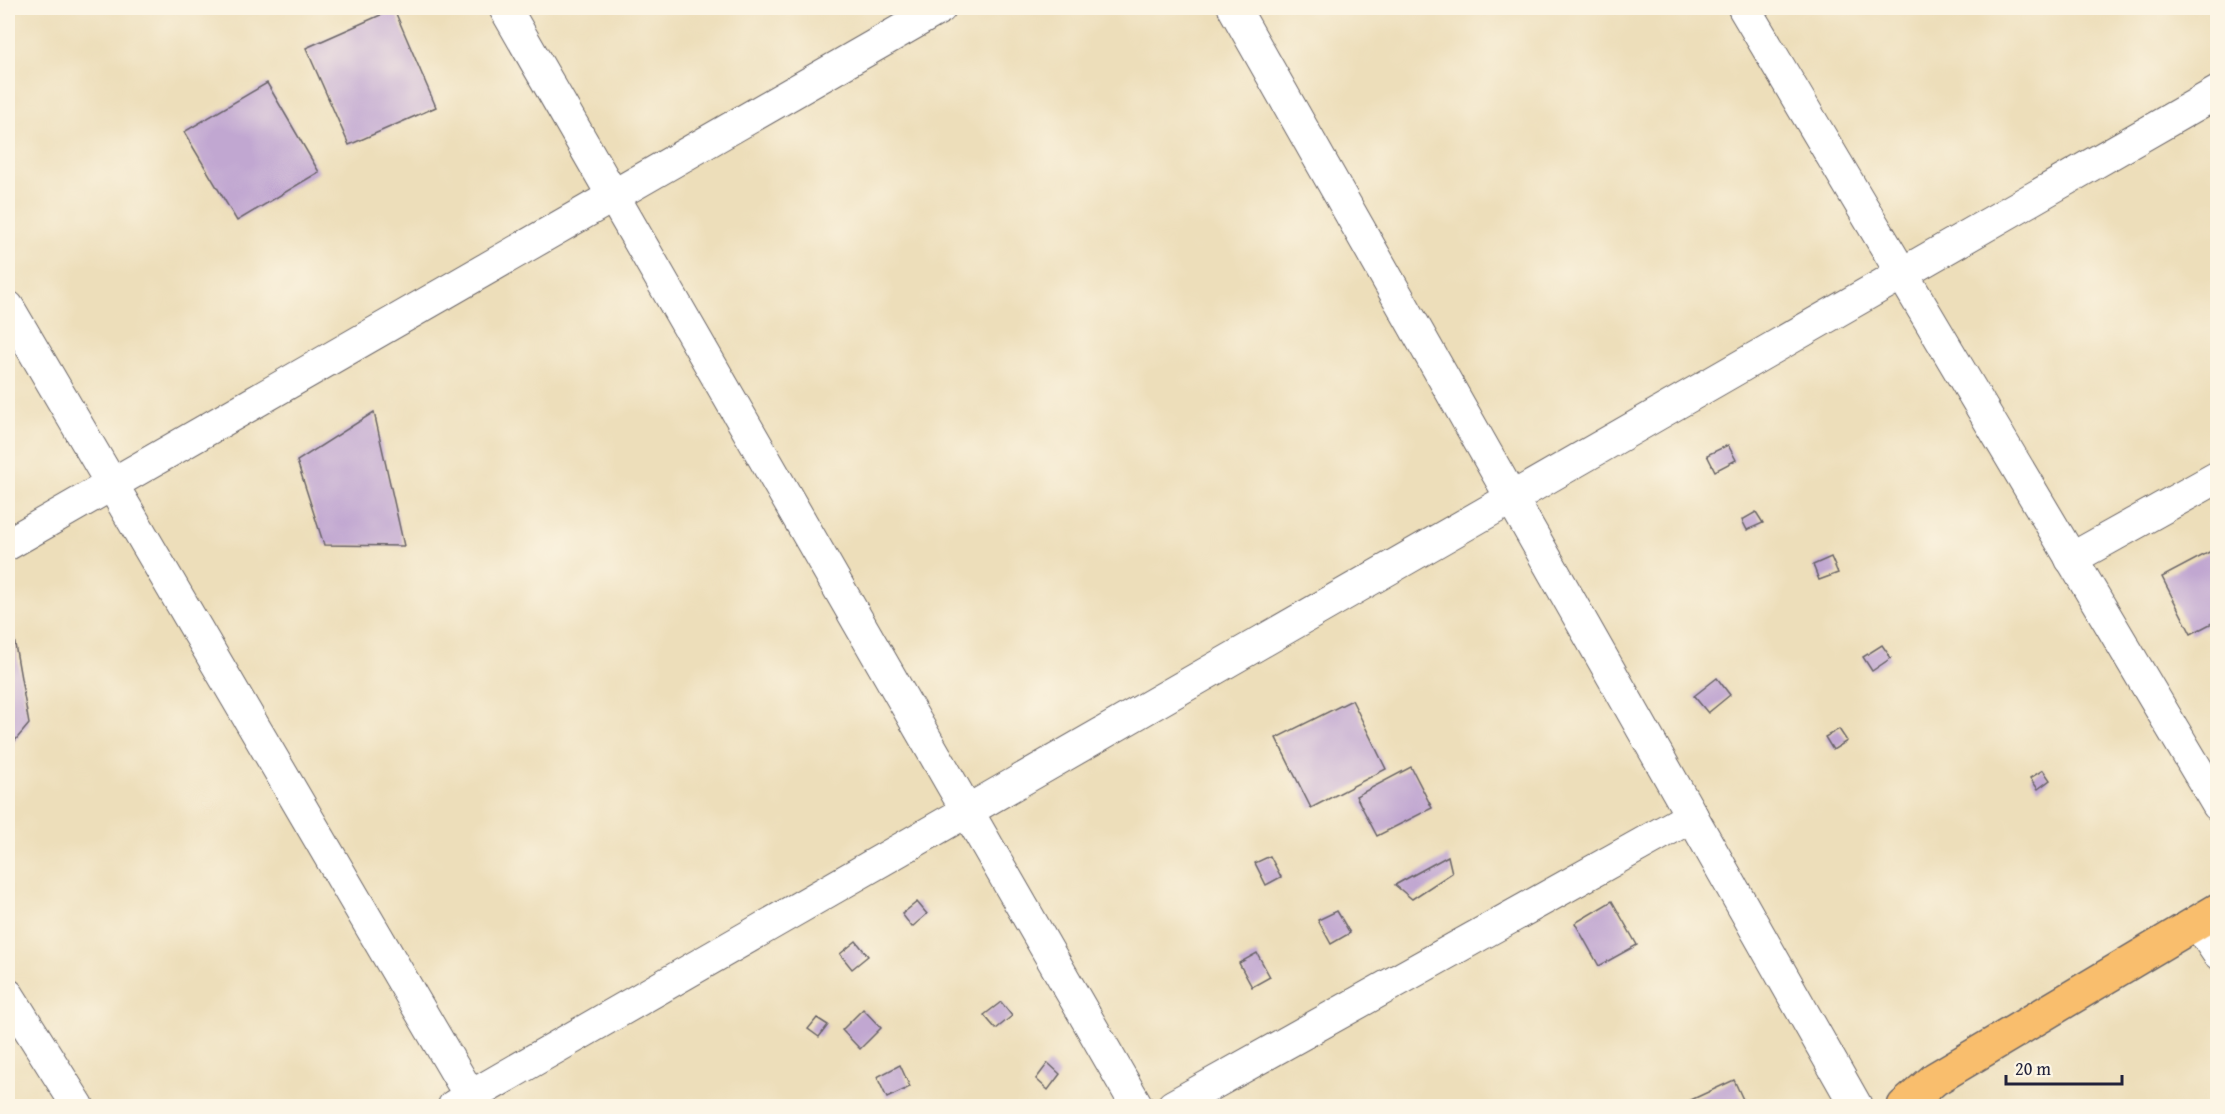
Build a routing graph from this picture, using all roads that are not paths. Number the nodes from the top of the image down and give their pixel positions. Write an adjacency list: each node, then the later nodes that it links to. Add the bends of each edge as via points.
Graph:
1 (505, 8): 6 (street)
2 (940, 8): 6 (street)
3 (1234, 8): 11 (street)
4 (1744, 8): 7 (street)
5 (2217, 92): 7 (street)
6 (614, 197): 10 (street); 15 (street)
7 (1902, 274): 11 (street); 13 (street)
8 (8, 307): 10 (street)
9 (2217, 477): 13 (street)
10 (112, 485): 12 (street); 20 (street)
11 (1512, 498): 15 (street); 16 (street)
12 (8, 544)
13 (2071, 559): 14 (street)
14 (2217, 805)
15 (968, 812): 20 (street); 23 (street)
16 (1692, 816): 21 (street); 24 (street)
17 (2207, 916): 18 (street); 25 (main road, via 1935,1079)
18 (2217, 953)
19 (8, 995): 22 (street)
20 (467, 1103)
21 (1851, 1105)
22 (78, 1107)
23 (1137, 1107)
24 (1173, 1107)
25 (1904, 1107)

